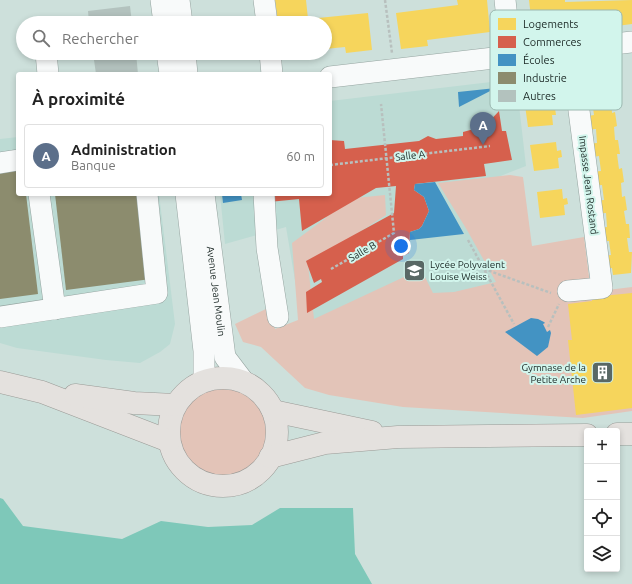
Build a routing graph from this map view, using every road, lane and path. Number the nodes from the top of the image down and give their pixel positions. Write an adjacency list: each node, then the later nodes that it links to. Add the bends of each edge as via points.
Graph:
1 (161, 0): 7 (street)
2 (179, 0): 8 (street)
3 (264, 0): 9 (street)
4 (386, 0): 12 (path)
5 (505, 0): 6 (street)
6 (506, 10)
7 (163, 16)
8 (181, 16)
9 (266, 16)
10 (632, 42): 11 (street)
11 (622, 43)
12 (392, 58)
13 (490, 58): 22 (street)
14 (47, 60): 18 (street)
15 (169, 60): 19 (street)
16 (186, 60): 20 (street)
17 (271, 60): 21 (street)
18 (48, 72)
19 (170, 72)
20 (187, 72)
21 (272, 72)
22 (332, 77)
23 (381, 104): 26 (path)
24 (579, 110): 38 (street, Impasse Jean Rostand, via 602,288)
25 (490, 146): 26 (path, Salle A)
26 (388, 158): 29 (path, Salle A); 36 (path, Salle B, via 394,233)
27 (16, 160): 28 (street)
28 (0, 163)
29 (332, 165)
30 (39, 196): 39 (street)
31 (147, 196): 39 (street, via 157,293)
32 (186, 196): 44 (street, Avenue Jean Moulin, via 204,351)
33 (204, 196): 46 (street, Avenue Jean Moulin, via 225,357)
34 (264, 196): 40 (street, via 267,248)
35 (468, 240): 37 (path)
36 (331, 268)
37 (484, 269): 38 (path); 42 (path)
38 (566, 294): 43 (path)
39 (55, 309): 41 (street)
40 (278, 317)
41 (0, 318)
42 (514, 324)
43 (548, 327)
44 (204, 381): 46 (main road, via 224,377); 48 (main road, via 187,390)
45 (0, 382): 47 (main road)
46 (244, 382): 49 (main road, via 261,393)
47 (42, 392): 48 (main road); 54 (main road)
48 (175, 405): 54 (main road, via 169,423)
49 (273, 411): 53 (main road); 55 (main road, via 277,432)
50 (620, 434): 51 (main road)
51 (632, 434)
52 (584, 435): 53 (main road)
53 (398, 437): 55 (main road, via 325,443)
54 (169, 441): 55 (main road, via 175,457 186,472 201,481 218,486 236,484 252,477 266,465)
55 (270, 456)

